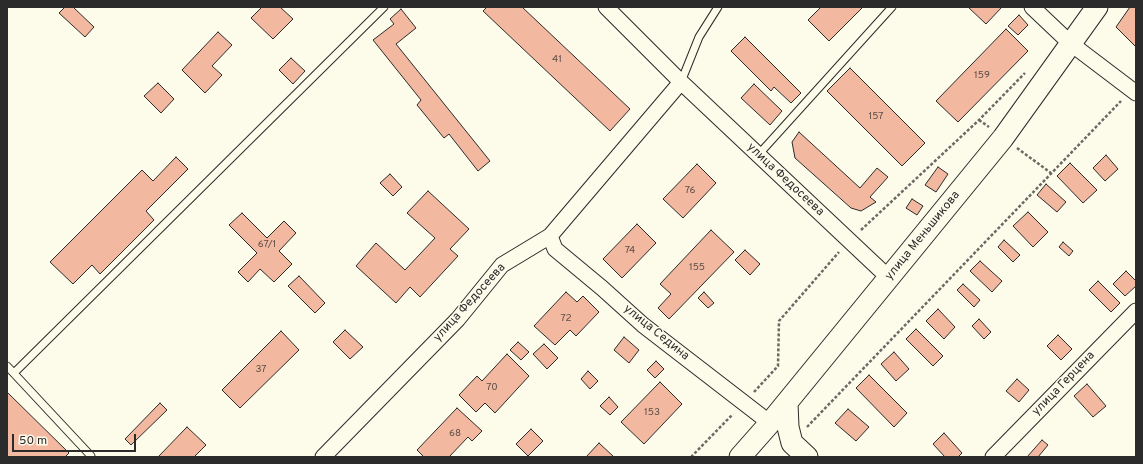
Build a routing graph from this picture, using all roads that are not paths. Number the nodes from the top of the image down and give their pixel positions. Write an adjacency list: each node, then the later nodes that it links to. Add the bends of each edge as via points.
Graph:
1 (384, 7): 15 (lane)
2 (606, 7): 8 (street, улица Федосеева)
3 (718, 7): 8 (lane, via 699,36)
4 (892, 7): 10 (lane)
5 (1032, 7): 7 (street)
6 (1097, 7): 7 (main road, улица Меньшикова)
7 (1070, 44): 9 (street); 12 (main road, улица Меньшикова, via 1003,138)
8 (681, 82): 10 (street, улица Федосеева); 11 (street, улица Федосеева)
9 (1134, 91)
10 (759, 154): 12 (street, улица Федосеева)
11 (550, 236): 17 (street, улица Седина, via 555,249 644,325); 19 (street, улица Федосеева, via 502,265 458,318)
12 (889, 278): 16 (main road, улица Меньшикова)
13 (1136, 311): 22 (street, улица Герцена)
14 (7, 366): 15 (lane)
15 (14, 373): 18 (lane)
16 (787, 403): 17 (main road, улица Меньшикова); 21 (main road, via 792,443)
17 (770, 423): 20 (main road, улица Меньшикова)
18 (91, 457)
19 (323, 457)
20 (740, 457)
21 (807, 457)
22 (993, 457)

